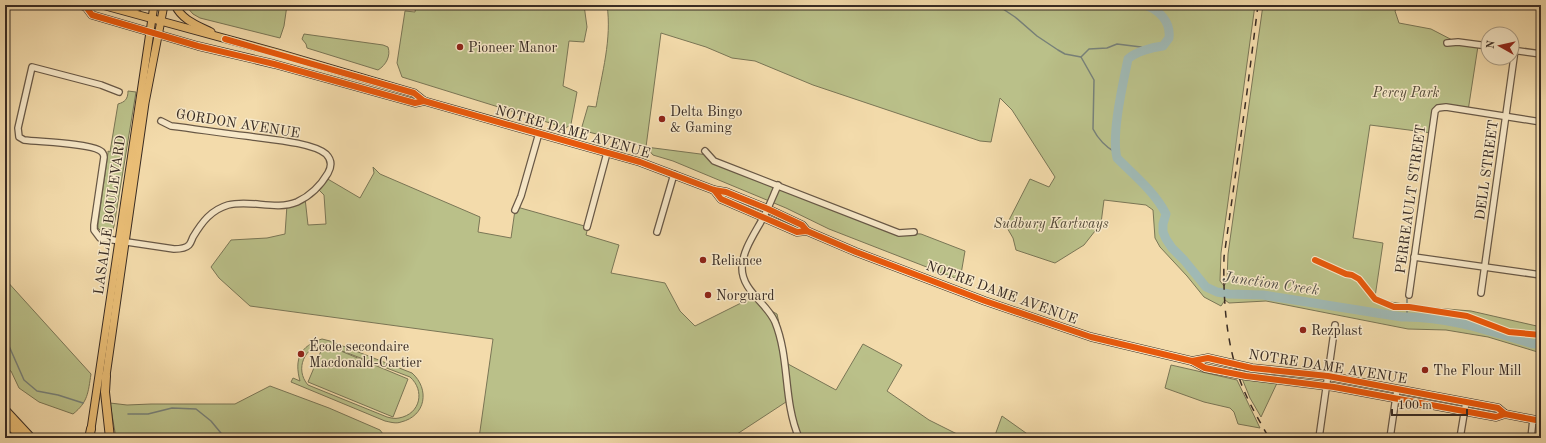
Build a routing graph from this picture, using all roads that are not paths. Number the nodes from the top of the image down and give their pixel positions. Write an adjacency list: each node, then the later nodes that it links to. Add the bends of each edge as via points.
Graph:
1 (102, 5): 7 (main road, NOTRE DAME AVENUE)
2 (140, 5): 7 (main road)
3 (154, 5): 8 (main road, LASALLE BOULEVARD)
4 (164, 5): 9 (main road, LASALLE BOULEVARD)
5 (176, 5): 12 (main road, via 178,12 186,20)
6 (86, 6): 10 (main road, NOTRE DAME AVENUE, via 92,15)
7 (125, 10): 8 (main road, NOTRE DAME AVENUE)
8 (151, 18): 9 (main road, NOTRE DAME AVENUE); 10 (main road, LASALLE BOULEVARD)
9 (161, 21): 11 (main road, LASALLE BOULEVARD); 12 (main road, NOTRE DAME AVENUE)
10 (149, 31): 11 (main road, NOTRE DAME AVENUE); 36 (main road, LASALLE BOULEVARD)
11 (158, 34): 19 (main road, NOTRE DAME AVENUE, via 415,103); 36 (main road, LASALLE BOULEVARD)
12 (225, 39): 19 (main road, NOTRE DAME AVENUE, via 414,93)
13 (1447, 42): 14 (street)
14 (1480, 45)
15 (1520, 51): 16 (street)
16 (1541, 54)
17 (1511, 66): 20 (street, DELL STREET)
18 (119, 92): 36 (street, via 32,67 18,128 19,137 24,140 86,146 102,152 104,157 94,230 100,238)
19 (424, 101): 23 (main road, NOTRE DAME AVENUE)
20 (1506, 116): 22 (street); 37 (street, PERREAULT STREET, via 1438,108 1434,115); 38 (street, DELL STREET)
21 (161, 121): 36 (street, GORDON AVENUE, via 171,126 292,142 323,152 331,161 331,169 305,198 290,204 239,204 220,208 208,216 188,245 182,249)
22 (1541, 122)
23 (539, 134): 25 (main road, NOTRE DAME AVENUE); 30 (street)
24 (705, 151): 27 (street, via 714,160)
25 (607, 153): 26 (main road, NOTRE DAME AVENUE); 32 (street)
26 (674, 174): 28 (main road, NOTRE DAME AVENUE); 34 (street)
27 (778, 185): 29 (street); 35 (street, via 899,232)
28 (714, 190): 29 (main road, NOTRE DAME AVENUE, via 726,192); 31 (main road, NOTRE DAME AVENUE, via 721,199)
29 (768, 209): 31 (street); 33 (main road, NOTRE DAME AVENUE, via 802,225)
30 (515, 210)
31 (764, 218): 33 (main road, NOTRE DAME AVENUE, via 797,232); 61 (street, via 746,252 742,274 749,288 776,323 790,412)
32 (587, 227)
33 (807, 231): 43 (main road, NOTRE DAME AVENUE, via 1016,312 1104,341)
34 (657, 232)
35 (914, 232)
36 (122, 242): 44 (main road, LASALLE BOULEVARD); 56 (main road, LASALLE BOULEVARD)
37 (1414, 256): 38 (street); 41 (street, PERREAULT STREET)
38 (1485, 266): 39 (street); 40 (street, DELL STREET)
39 (1541, 275)
40 (1481, 293)
41 (1409, 295)
42 (1335, 325): 45 (street)
43 (1192, 361): 45 (main road, NOTRE DAME AVENUE, via 1208,358 1252,368); 46 (main road, NOTRE DAME AVENUE, via 1204,368 1238,375)
44 (106, 376): 60 (highway)
45 (1328, 376): 46 (street); 47 (main road, NOTRE DAME AVENUE)
46 (1326, 386): 48 (main road, NOTRE DAME AVENUE); 62 (street)
47 (1397, 390): 48 (street); 49 (main road, NOTRE DAME AVENUE)
48 (1396, 399): 51 (main road, NOTRE DAME AVENUE); 63 (street)
49 (1466, 402): 51 (street); 52 (main road, NOTRE DAME AVENUE, via 1498,408)
50 (5, 410): 58 (highway)
51 (1464, 411): 52 (main road, NOTRE DAME AVENUE, via 1496,417); 64 (street)
52 (1505, 414): 54 (main road, NOTRE DAME AVENUE)
53 (5, 420): 57 (highway)
54 (1533, 420): 55 (main road, NOTRE DAME AVENUE); 65 (street)
55 (1541, 421)
56 (91, 429): 59 (highway)
57 (22, 438)
58 (31, 438)
59 (89, 438)
60 (110, 438)
61 (799, 438)
62 (1319, 438)
63 (1390, 438)
64 (1460, 438)
65 (1531, 438)

